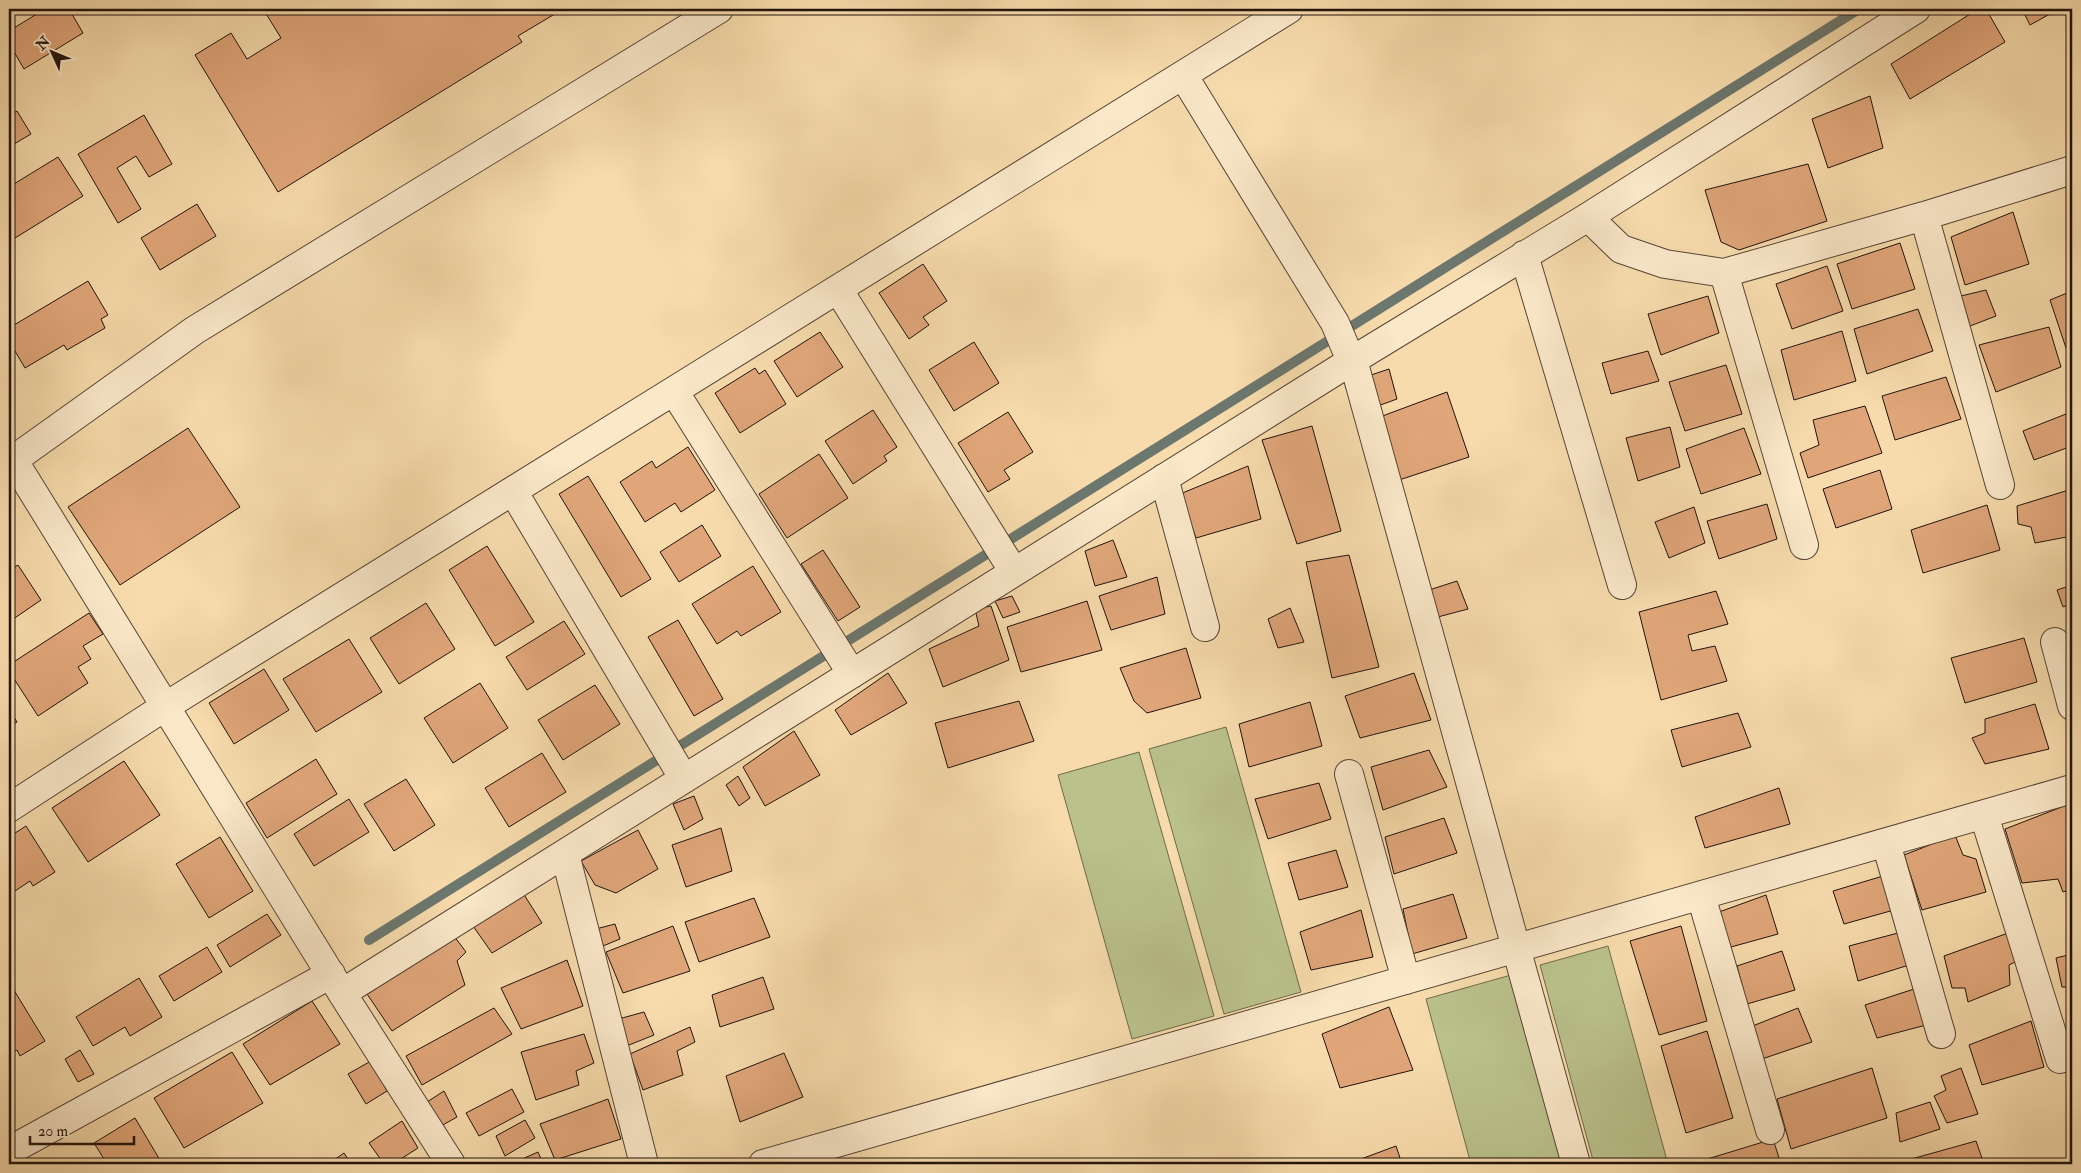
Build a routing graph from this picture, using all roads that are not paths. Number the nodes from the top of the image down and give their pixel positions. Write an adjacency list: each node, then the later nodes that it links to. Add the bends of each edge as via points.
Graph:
1 (719, 9): 13 (street, via 195,330)
2 (1289, 9): 4 (street)
3 (1916, 9): 7 (street)
4 (1183, 75): 10 (street); 11 (street, via 1335,322)
5 (2072, 170): 6 (street)
6 (1924, 216): 9 (street); 15 (street)
7 (1588, 217): 8 (street); 9 (street, via 1621,249 1665,264)
8 (1524, 255): 11 (street); 19 (street)
9 (1724, 274): 17 (street)
10 (838, 289): 12 (street); 18 (street)
11 (1349, 354): 14 (street); 33 (street)
12 (674, 391): 16 (street); 22 (street)
13 (10, 458): 23 (street)
14 (1164, 478): 18 (street); 20 (street)
15 (2000, 485)
16 (513, 491): 23 (street); 25 (street)
17 (1804, 545)
18 (1009, 565): 22 (street)
19 (1622, 585)
20 (1204, 627)
21 (2055, 642): 24 (street)
22 (840, 654): 25 (street)
23 (166, 706): 28 (street); 35 (street)
24 (2072, 706)
25 (679, 771): 31 (street)
26 (1349, 774): 34 (street)
27 (2072, 790): 29 (street)
28 (9, 808)
29 (1984, 815): 30 (street); 37 (street)
30 (1886, 843): 32 (street); 36 (street)
31 (564, 854): 35 (street); 41 (street)
32 (1701, 896): 33 (street); 38 (street)
33 (1516, 948): 34 (street); 43 (street)
34 (1406, 980): 42 (street)
35 (336, 984): 39 (street); 40 (street)
36 (1941, 1034)
37 (2060, 1059)
38 (1770, 1130)
39 (9, 1151)
40 (451, 1164)
41 (644, 1164)
42 (763, 1164)
43 (1576, 1164)

